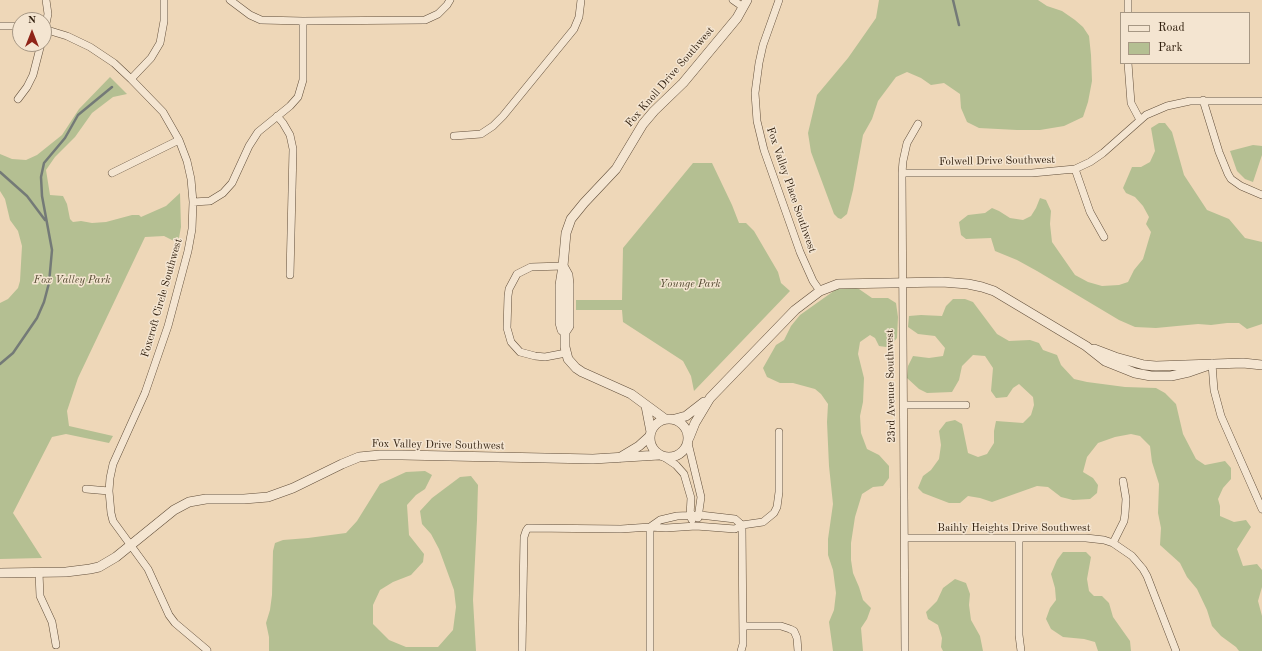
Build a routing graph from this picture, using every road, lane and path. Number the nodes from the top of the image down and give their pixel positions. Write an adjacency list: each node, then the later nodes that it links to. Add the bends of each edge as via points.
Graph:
1 (46, 0): 10 (street)
2 (164, 0): 18 (street, via 160,43 151,58)
3 (230, 0): 12 (street, via 261,20)
4 (450, 0): 12 (street, via 438,14 425,20)
5 (581, 0): 25 (street, via 576,26 500,119 481,134)
6 (733, 0): 9 (street)
7 (779, 0): 36 (street, Fox Valley Place Southwest, via 759,64 755,93 757,121 764,150 800,252)
8 (1128, 0): 11 (street)
9 (745, 4): 33 (street, Fox Knoll Drive Southwest, via 683,83 643,124 616,169 574,214 566,233)
10 (48, 12)
11 (1128, 12)
12 (303, 21): 22 (street, via 302,85 295,100)
13 (0, 26): 14 (street)
14 (12, 26)
15 (52, 33): 18 (street, Foxcroft Circle Southwest, via 67,36 90,47)
16 (39, 52): 19 (street, via 33,75)
17 (1128, 64): 23 (street, via 1131,104)
18 (131, 79): 26 (street, Foxcroft Circle Southwest, via 163,112)
19 (18, 99)
20 (1203, 100): 21 (street, Folwell Drive Southwest); 23 (street, Folwell Drive Southwest, via 1167,106); 30 (street, via 1228,174 1235,182)
21 (1262, 101)
22 (277, 116): 31 (street, via 253,138 228,188 214,199); 34 (street, via 290,135 293,149)
23 (1140, 120): 27 (street, Folwell Drive Southwest, via 1103,153)
24 (918, 124): 29 (street, 23rd Avenue Southwest, via 907,143)
25 (454, 136)
26 (179, 140): 28 (street); 31 (street, Foxcroft Circle Southwest, via 188,165)
27 (1075, 169): 29 (street, Folwell Drive Southwest, via 1032,173); 32 (street, via 1090,212)
28 (112, 173)
29 (902, 173): 35 (street, 23rd Avenue Southwest)
30 (1262, 195)
31 (193, 202): 52 (street, Foxcroft Circle Southwest, via 189,246 168,326 145,393 113,464)
32 (1104, 237)
33 (563, 266): 37 (street, Fox Knoll Drive Southwest, via 560,323 565,332); 37 (street, via 531,267 517,274 509,288 508,328 511,342 520,352 545,357)
34 (290, 275)
35 (902, 282): 36 (street, via 843,283); 38 (street, via 955,283 994,291 1086,346 1144,365); 41 (street, 23rd Avenue Southwest)
36 (820, 291): 40 (street, via 795,310)
37 (566, 353): 43 (street, via 576,368 626,392)
38 (1212, 364): 39 (street); 53 (street, via 1219,410)
39 (1262, 365)
40 (710, 398): 44 (street, via 686,416); 47 (street)
41 (904, 405): 42 (street); 59 (street, 23rd Avenue Southwest)
42 (966, 405)
43 (646, 406): 44 (street); 46 (street)
44 (670, 419): 46 (street, via 659,422); 47 (street, via 685,426)
45 (779, 432): 56 (street, via 777,507 774,514 763,522)
46 (650, 434): 48 (street, via 652,447); 49 (street, Fox Valley Drive Southwest, via 639,446)
47 (688, 441): 48 (street, via 686,449 676,456); 55 (street, via 701,497)
48 (662, 456): 49 (street, Fox Valley Drive Southwest); 54 (street, via 684,474 691,498)
49 (619, 458): 62 (street, Fox Valley Drive Southwest, via 380,455 359,457 268,497 189,502 174,510)
50 (1123, 481): 61 (street, via 1126,499 1124,521)
51 (86, 489): 52 (street)
52 (109, 491): 62 (street, Foxcroft Circle Southwest, via 113,521)
53 (1262, 509)
54 (690, 516): 55 (street); 57 (street); 58 (street, via 660,520)
55 (700, 516): 56 (street, via 735,519); 57 (street)
56 (742, 525): 57 (street, via 735,529); 65 (street)
57 (696, 526): 58 (street)
58 (650, 527): 68 (street, via 622,530 528,528 524,537); 69 (street)
59 (905, 538): 60 (street, Baihly Heights Drive Southwest); 72 (street, 23rd Avenue Southwest)
60 (1019, 538): 61 (street, Baihly Heights Drive Southwest, via 1086,538); 73 (street)
61 (1113, 543): 74 (street, Baihly Heights Drive Southwest, via 1132,556 1147,576)
62 (131, 544): 64 (street, Fox Valley Drive Southwest, via 99,567 81,571); 67 (street, Foxcroft Circle Southwest, via 152,576 169,615)
63 (0, 573): 64 (street, Fox Valley Drive Southwest)
64 (39, 573): 66 (street, via 40,596 52,622)
65 (743, 626): 70 (street); 71 (street, via 786,626 796,634)
66 (56, 645)
67 (207, 650)
68 (522, 651)
69 (650, 651)
70 (741, 651)
71 (798, 651)
72 (905, 651)
73 (1021, 651)
74 (1176, 651)

